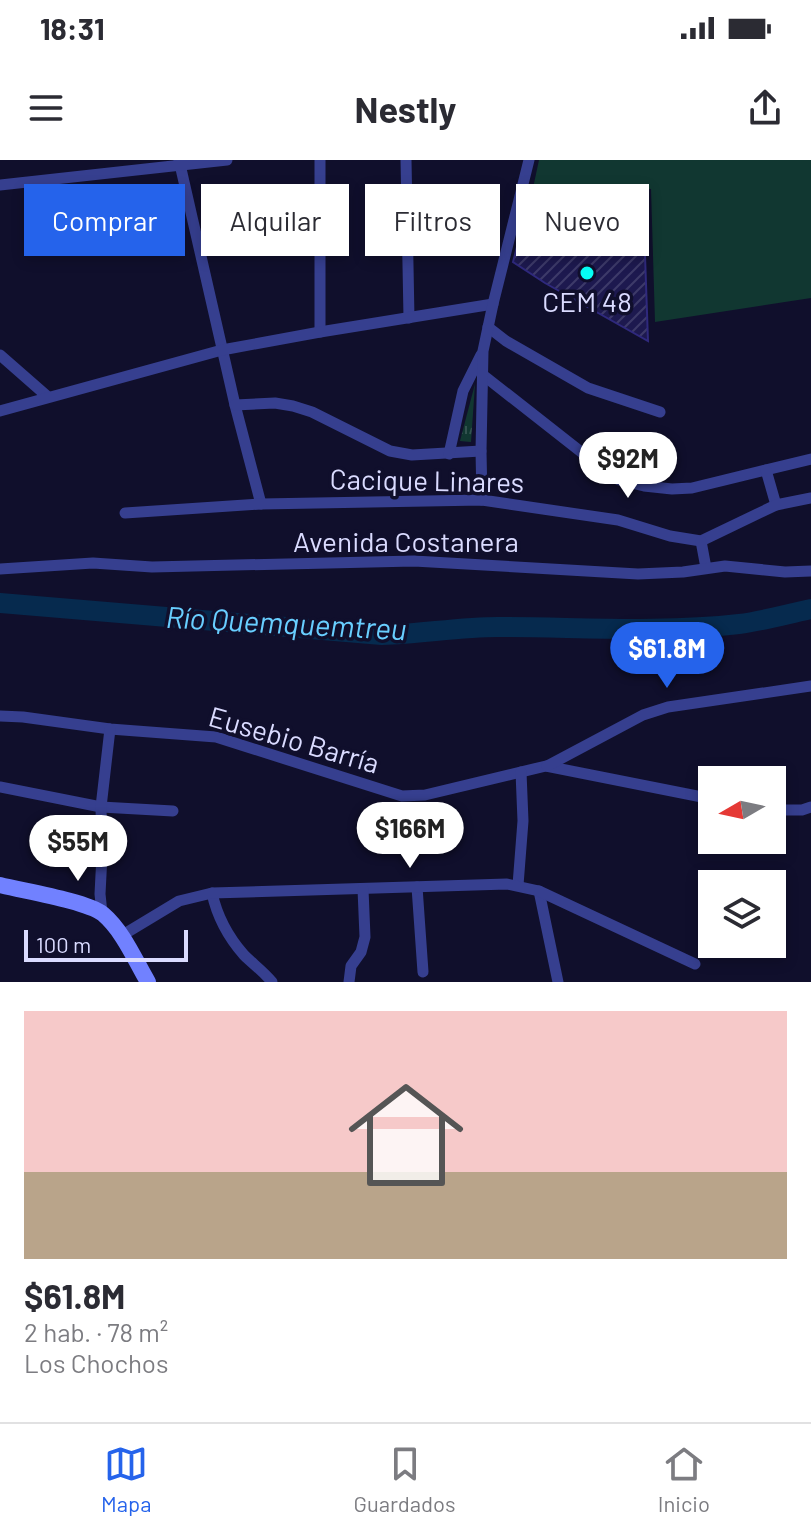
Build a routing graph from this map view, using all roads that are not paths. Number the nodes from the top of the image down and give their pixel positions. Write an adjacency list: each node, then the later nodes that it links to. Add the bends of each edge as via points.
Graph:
1 (227, 160): 5 (street)
2 (320, 160): 10 (street)
3 (406, 160): 8 (street)
4 (529, 160): 7 (street)
5 (179, 163): 6 (street); 11 (street)
6 (0, 185)
7 (493, 304): 8 (street); 9 (street)
8 (409, 318): 10 (street)
9 (488, 327): 12 (street); 18 (street, via 588,388)
10 (320, 332): 11 (street)
11 (222, 350): 15 (street); 16 (street)
12 (483, 351): 14 (street); 20 (street, via 463,391)
13 (0, 355): 15 (street)
14 (483, 375): 19 (street); 22 (street, via 619,480 682,489)
15 (48, 397): 17 (street)
16 (235, 405): 20 (street, via 293,406 390,451); 25 (street)
17 (0, 411)
18 (660, 412)
19 (481, 451): 20 (street); 24 (street)
20 (449, 454)
21 (811, 459): 22 (street)
22 (766, 470): 26 (street)
23 (811, 498): 26 (street)
24 (482, 500): 25 (street, Cacique Linares); 28 (street, Cacique Linares, via 618,520)
25 (261, 504): 27 (street, Cacique Linares)
26 (776, 505): 28 (street)
27 (125, 513)
28 (701, 541): 29 (street)
29 (706, 568): 30 (street, Avenida Costanera, via 638,574 414,561 152,567 93,563); 31 (street, Avenida Costanera)
30 (0, 569)
31 (811, 571)
32 (811, 686): 35 (street, via 668,707)
33 (0, 716): 34 (street, Eusebio Barría)
34 (110, 729): 36 (street, Eusebio Barría, via 216,737 402,796); 39 (street)
35 (546, 766): 36 (street, Eusebio Barría); 38 (street, Eusebio Barría)
36 (521, 772): 44 (street)
37 (0, 787): 39 (street)
38 (698, 796)
39 (101, 807): 42 (street); 49 (street)
40 (811, 807): 41 (street)
41 (786, 810)
42 (173, 811)
43 (0, 885): 49 (street)
44 (518, 885): 45 (street); 47 (street)
45 (417, 887): 46 (street); 52 (street)
46 (363, 889): 48 (street); 55 (street, via 365,937)
47 (539, 891): 51 (street); 56 (street)
48 (212, 893): 50 (street, via 179,901); 54 (street, via 230,937)
49 (102, 913): 50 (street)
50 (121, 936): 53 (street)
51 (695, 964)
52 (423, 972)
53 (148, 982)
54 (272, 982)
55 (349, 982)
56 (558, 982)

